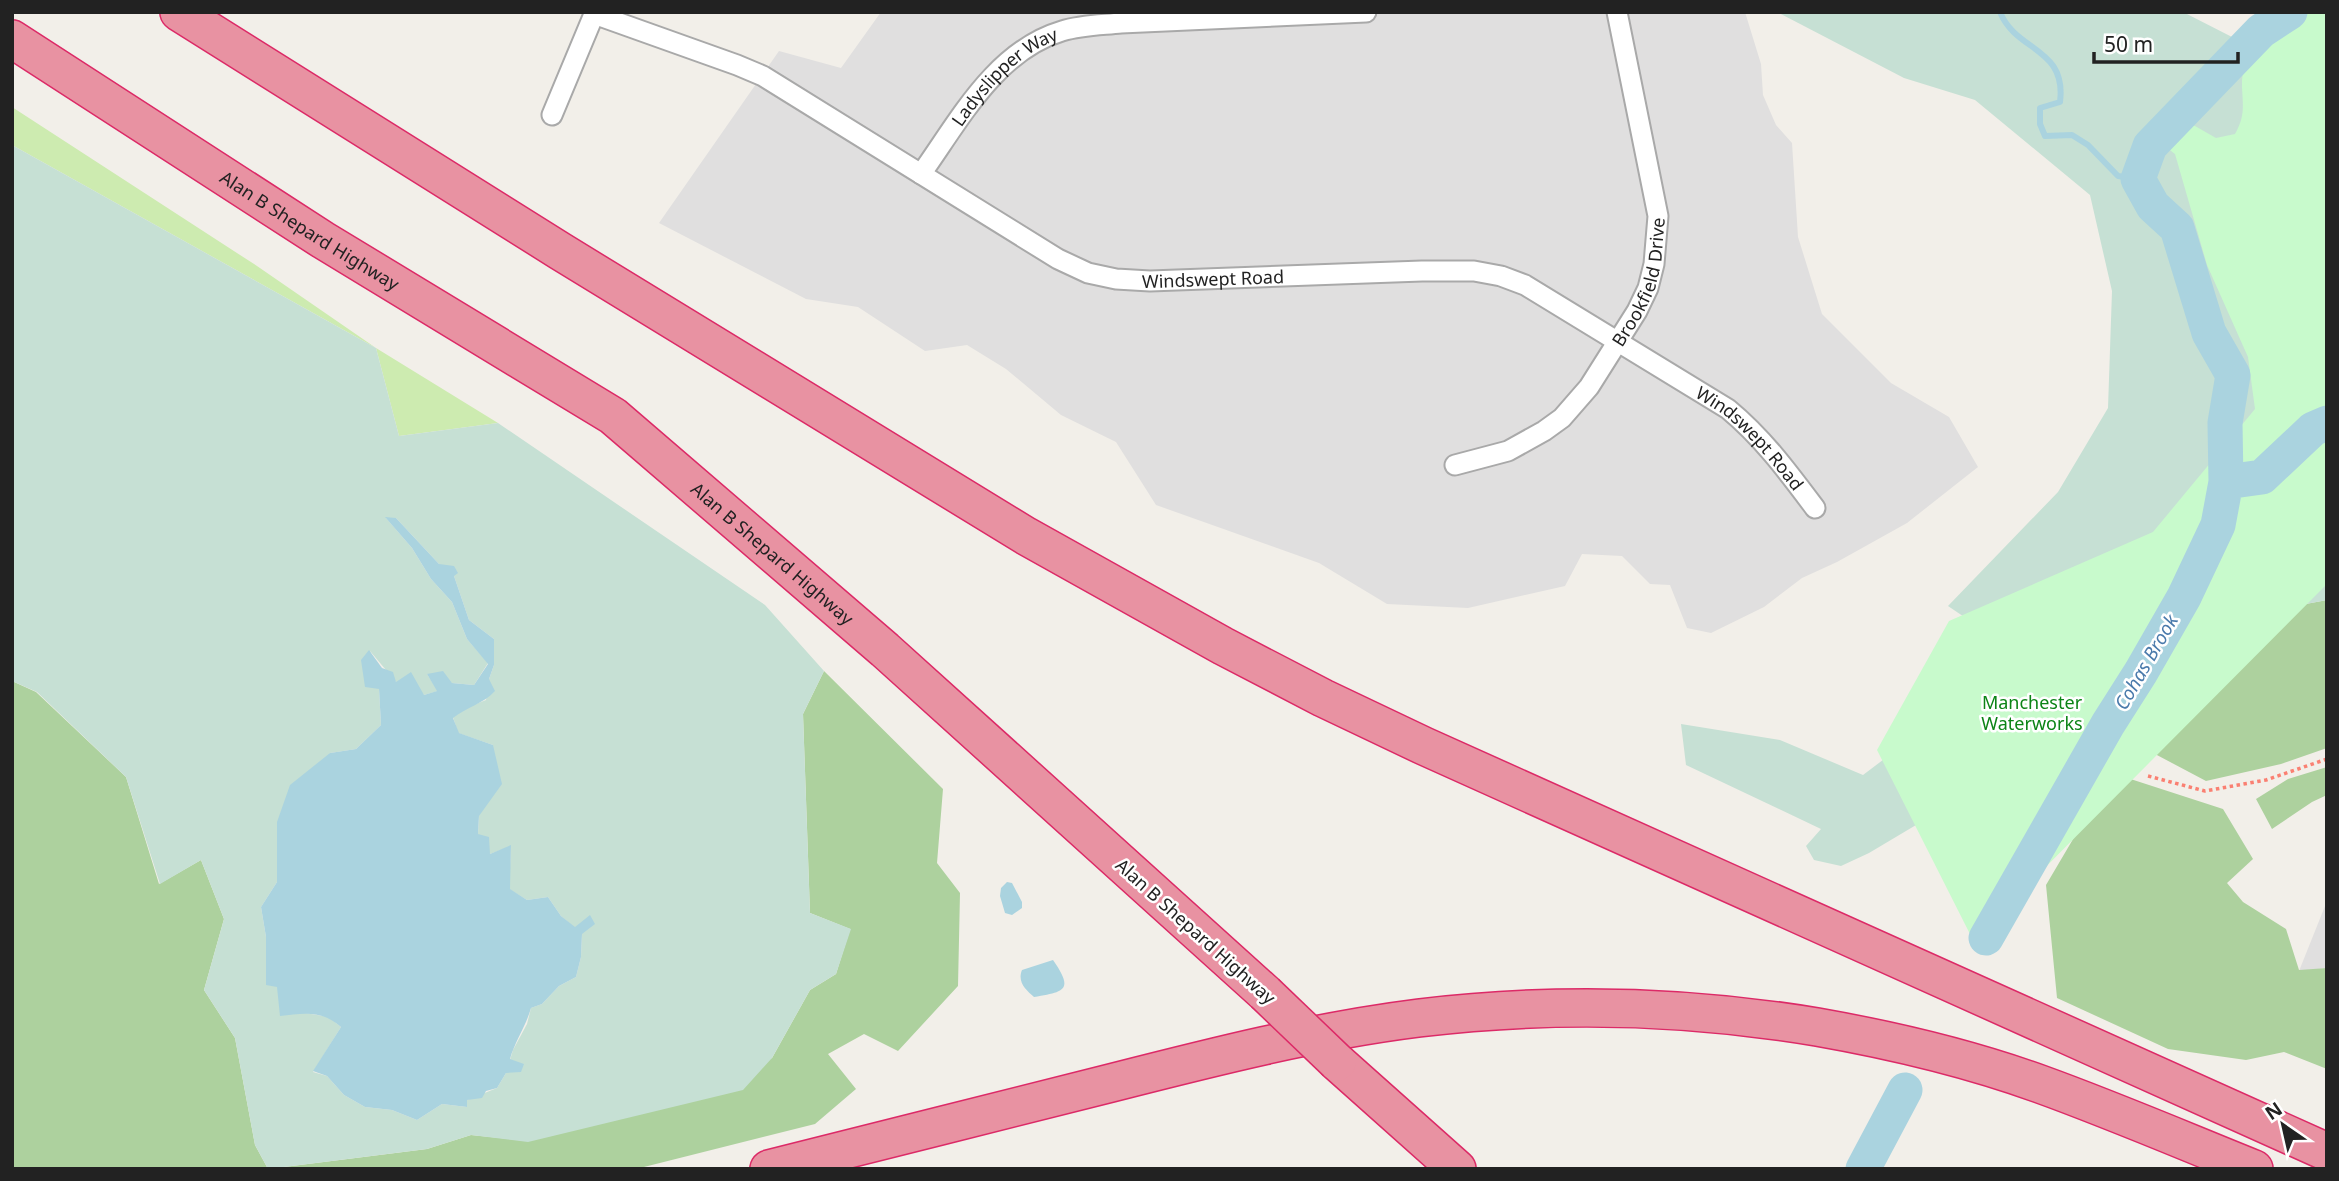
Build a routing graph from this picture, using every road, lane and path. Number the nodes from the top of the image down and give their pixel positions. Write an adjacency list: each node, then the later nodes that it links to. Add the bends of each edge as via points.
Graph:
1 (179, 12): 13 (highway, via 929,478 1223,646 1448,757)
2 (1366, 12): 7 (street, Ladyslipper Way, via 1121,23 1062,31 1026,49 995,73)
3 (1617, 12): 8 (street, Brookfield Drive, via 1658,216 1648,288)
4 (595, 13): 6 (street); 7 (street, Windswept Road, via 763,76)
5 (12, 39): 15 (highway, Alan B Shepard Highway, bridge, via 323,240 613,416 885,649)
6 (552, 114)
7 (921, 174): 8 (street, Windswept Road, via 1030,243 1088,273 1150,281 1474,271 1525,285)
8 (1618, 341): 9 (street, Brookfield Drive, via 1576,404 1544,431 1508,451); 10 (street, Windswept Road, via 1728,409 1776,455)
9 (1455, 465)
10 (1815, 508)
11 (2327, 759): 12 (path, via 2266,780 2204,791)
12 (2148, 776)
13 (2327, 1152)
14 (769, 1169): 16 (highway, via 1219,1055 1351,1028 1485,1012 1619,1008 1686,1011 1886,1041 2038,1083)
15 (1457, 1169)
16 (2254, 1169)

